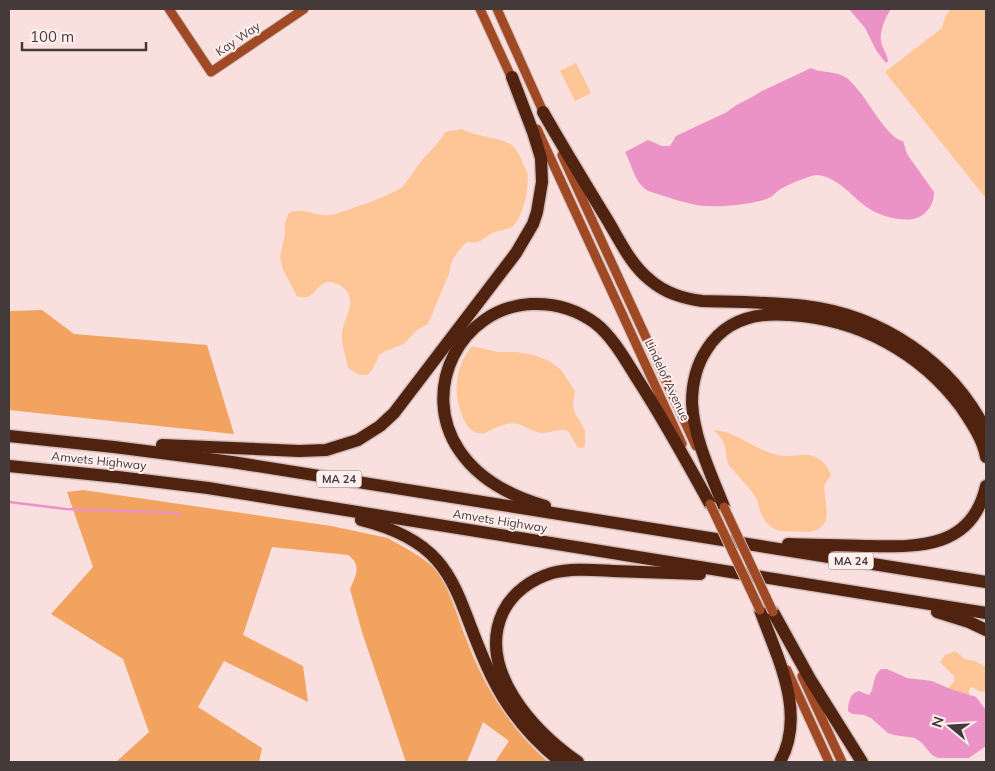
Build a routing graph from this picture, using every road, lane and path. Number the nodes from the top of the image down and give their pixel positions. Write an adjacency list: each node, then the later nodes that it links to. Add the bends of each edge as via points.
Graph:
1 (169, 9): 2 (main road, Kay Way, via 211,72)
2 (304, 9)
3 (480, 9): 5 (main road, Lindelof Avenue)
4 (497, 9): 6 (main road, Lindelof Avenue)
5 (512, 77): 9 (highway, via 541,158 541,195 533,224 516,253 402,404 380,426 358,440 313,451); 14 (main road, Lindelof Avenue)
6 (543, 112): 7 (highway, via 632,261 651,281 686,298 805,306 831,310 870,323 906,342 934,363 963,394); 15 (main road, Lindelof Avenue)
7 (986, 431)
8 (9, 436): 9 (highway, Amvets Highway / MA 24)
9 (47, 440): 16 (highway, Amvets Highway / MA 24, via 222,461)
10 (986, 457): 15 (highway, via 973,426 955,400 927,370 893,346 866,332 829,320 761,315 738,321 714,338 704,352 695,377 692,402 698,436)
11 (9, 466): 13 (highway, Amvets Highway / MA 24, via 148,480)
12 (986, 486): 17 (highway, via 977,509 962,527 948,537 925,545 789,544)
13 (251, 495): 18 (highway, Amvets Highway / MA 24); 25 (highway, via 381,525 422,546 454,584 492,678 510,708 533,737)
14 (710, 504): 16 (highway, via 643,387 605,332 595,324 568,309 538,304 512,307 482,322 455,352 444,382 447,424 459,449 487,480 510,493 563,511); 21 (main road, Lindelof Avenue, bridge)
15 (724, 507): 22 (main road, Lindelof Avenue, bridge)
16 (630, 526): 17 (highway, Amvets Highway / MA 24)
17 (716, 539): 19 (highway, Amvets Highway / MA 24)
18 (767, 578): 20 (highway, Amvets Highway / MA 24); 26 (highway, via 572,570 542,577 517,592 505,609 497,630 495,647 500,669 512,694 531,719)
19 (986, 582)
20 (840, 589): 23 (highway, Amvets Highway / MA 24); 24 (highway, via 944,614)
21 (760, 610): 27 (highway, via 791,706 789,739); 28 (main road, Lindelof Avenue)
22 (773, 612): 29 (main road, Lindelof Avenue); 30 (highway)
23 (986, 613)
24 (986, 630)
25 (561, 762)
26 (578, 762)
27 (780, 762)
28 (829, 762)
29 (842, 762)
30 (862, 762)

